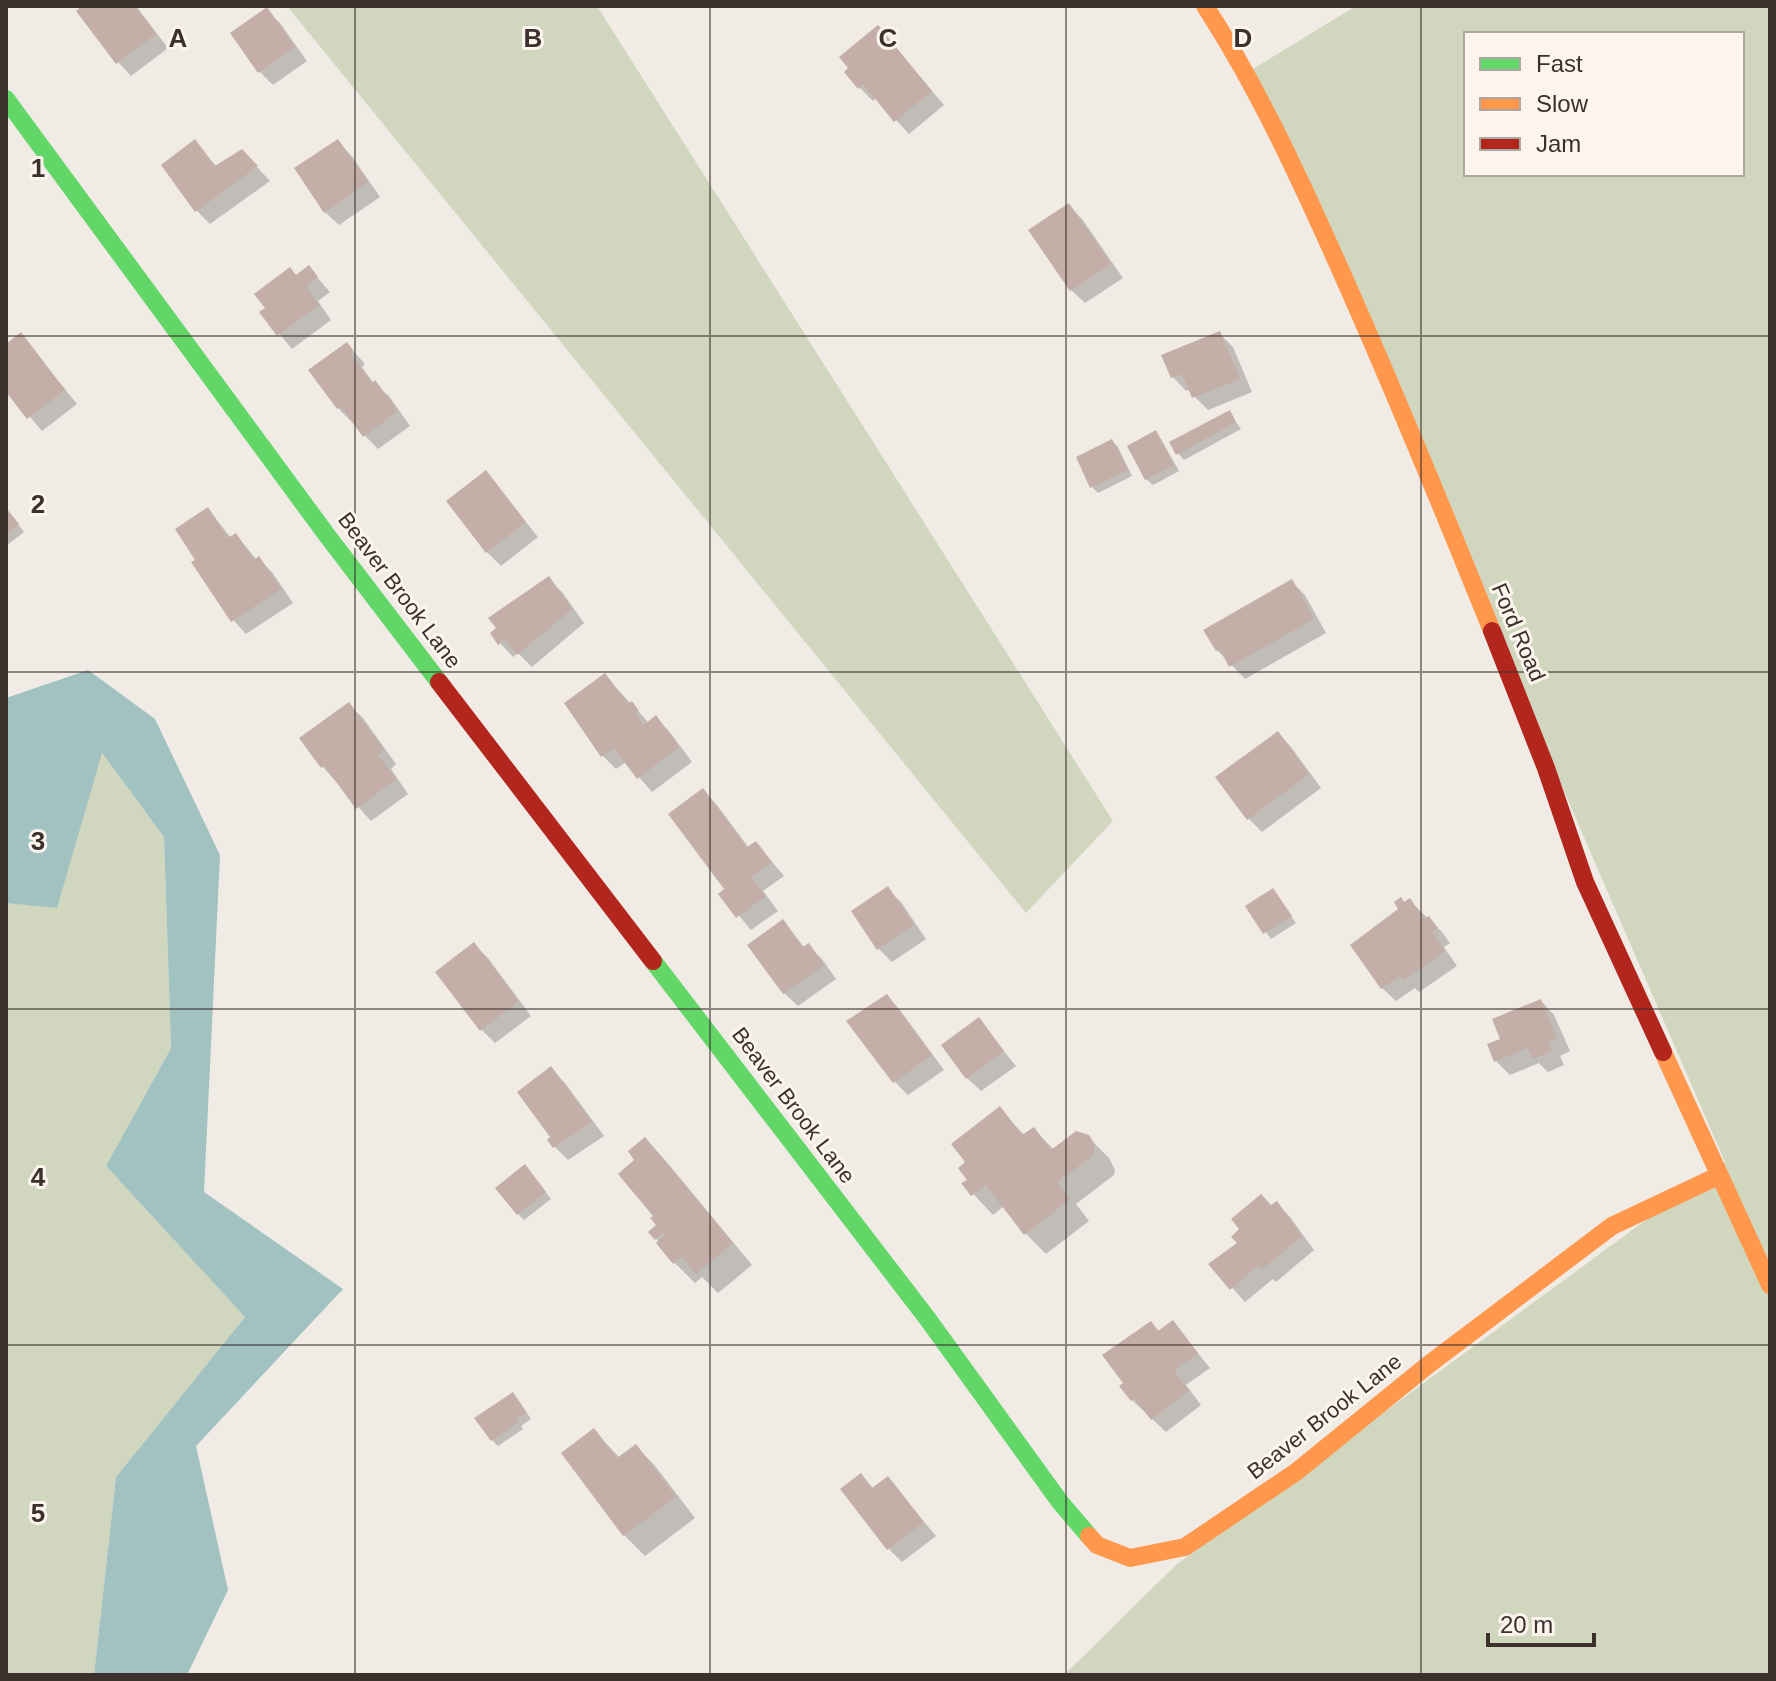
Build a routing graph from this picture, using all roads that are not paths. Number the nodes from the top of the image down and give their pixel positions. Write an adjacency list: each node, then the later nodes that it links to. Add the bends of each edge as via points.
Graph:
1 (1205, 6): 3 (street, Ford Road, via 1252,85 1355,299 1525,710 1585,882)
2 (6, 99): 3 (street, Beaver Brook Lane, via 326,534 1097,1545 1130,1558 1185,1547 1296,1472 1612,1226)
3 (1718, 1176): 4 (street, Ford Road)
4 (1770, 1285)

